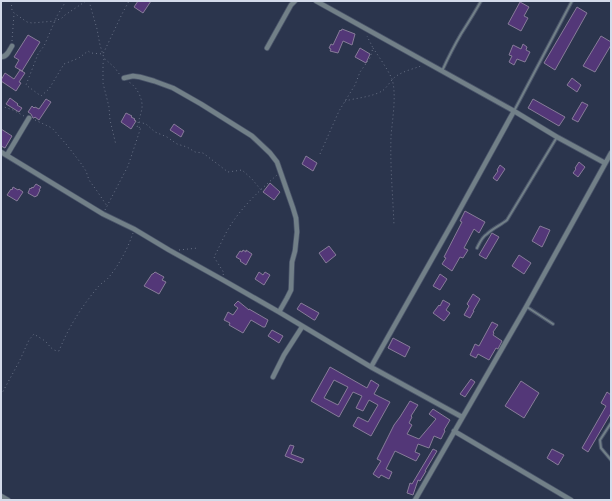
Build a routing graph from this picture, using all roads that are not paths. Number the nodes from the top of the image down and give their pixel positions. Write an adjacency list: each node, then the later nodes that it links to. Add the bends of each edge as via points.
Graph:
1 (295, 1): 6 (street)
2 (316, 1): 8 (street)
3 (481, 1): 8 (lane)
4 (572, 1): 10 (lane)
5 (12, 46): 7 (street, via 4,57)
6 (267, 48)
7 (1, 57)
8 (442, 71): 10 (street)
9 (124, 78): 19 (street, via 140,76 173,88 252,136 277,162 296,218 297,232 291,290)
10 (514, 111): 12 (street); 22 (street)
11 (29, 118): 15 (street)
12 (557, 137): 16 (street); 17 (lane, via 507,220 486,234)
13 (1, 152): 15 (street)
14 (611, 153): 16 (street)
15 (7, 155): 19 (street, via 104,214)
16 (605, 163): 18 (street)
17 (477, 248)
18 (526, 307): 20 (lane); 24 (street)
19 (279, 312): 21 (street)
20 (553, 324)
21 (302, 326): 22 (street); 23 (street)
22 (371, 367): 24 (street)
23 (273, 377)
24 (462, 418): 26 (street)
25 (611, 423): 27 (lane, via 600,440 601,448)
26 (454, 431): 28 (street); 31 (street)
27 (611, 460)
28 (561, 494): 32 (street); 33 (street)
29 (1, 496): 30 (street)
30 (8, 500)
31 (415, 500)
32 (558, 500)
33 (571, 500)

